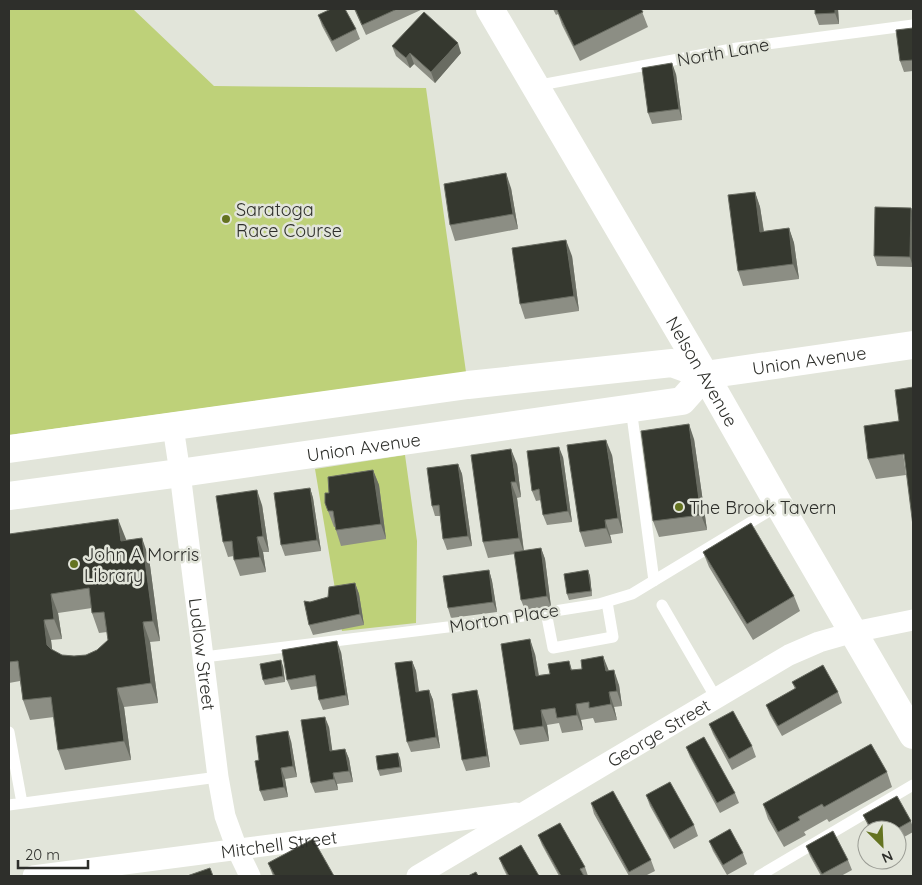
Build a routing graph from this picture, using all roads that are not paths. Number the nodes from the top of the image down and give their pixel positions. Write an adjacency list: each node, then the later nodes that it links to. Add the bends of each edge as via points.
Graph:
1 (490, 9): 3 (main road, Nelson Avenue)
2 (913, 25): 3 (lane, North Lane, via 737,48)
3 (535, 86): 5 (main road, Nelson Avenue)
4 (913, 345): 5 (main road, Union Avenue)
5 (706, 374): 6 (main road, Union Avenue, via 682,401); 7 (main road, Union Avenue, via 672,363 468,385); 11 (main road, Nelson Avenue)
6 (631, 408): 9 (main road, Union Avenue); 12 (lane)
7 (173, 427): 8 (main road, Union Avenue); 9 (street, Ludlow Street)
8 (9, 449)
9 (180, 473): 10 (main road, Union Avenue); 18 (street, Ludlow Street)
10 (9, 496)
11 (779, 506): 12 (lane, Morton Place); 17 (main road, Nelson Avenue)
12 (654, 581): 13 (lane, Morton Place, via 632,594)
13 (607, 602): 15 (lane, Morton Place); 15 (lane, via 613,637 552,648)
14 (662, 605): 19 (lane)
15 (546, 612): 18 (lane, Morton Place)
16 (913, 620): 17 (street, George Street)
17 (854, 632): 19 (street, George Street, via 789,655); 21 (main road, Nelson Avenue)
18 (204, 657): 22 (street, Ludlow Street)
19 (716, 698): 26 (street, George Street)
20 (9, 732): 24 (lane)
21 (913, 735)
22 (218, 777): 24 (lane); 27 (street, Ludlow Street, via 226,816)
23 (913, 785): 31 (lane)
24 (22, 803): 25 (lane)
25 (9, 805)
26 (525, 811): 27 (street, Mitchell Street); 30 (street, George Street)
27 (238, 849): 28 (street, Mitchell Street); 29 (street, Ludlow Street)
28 (33, 876)
29 (250, 876)
30 (417, 876)
31 (759, 876)

